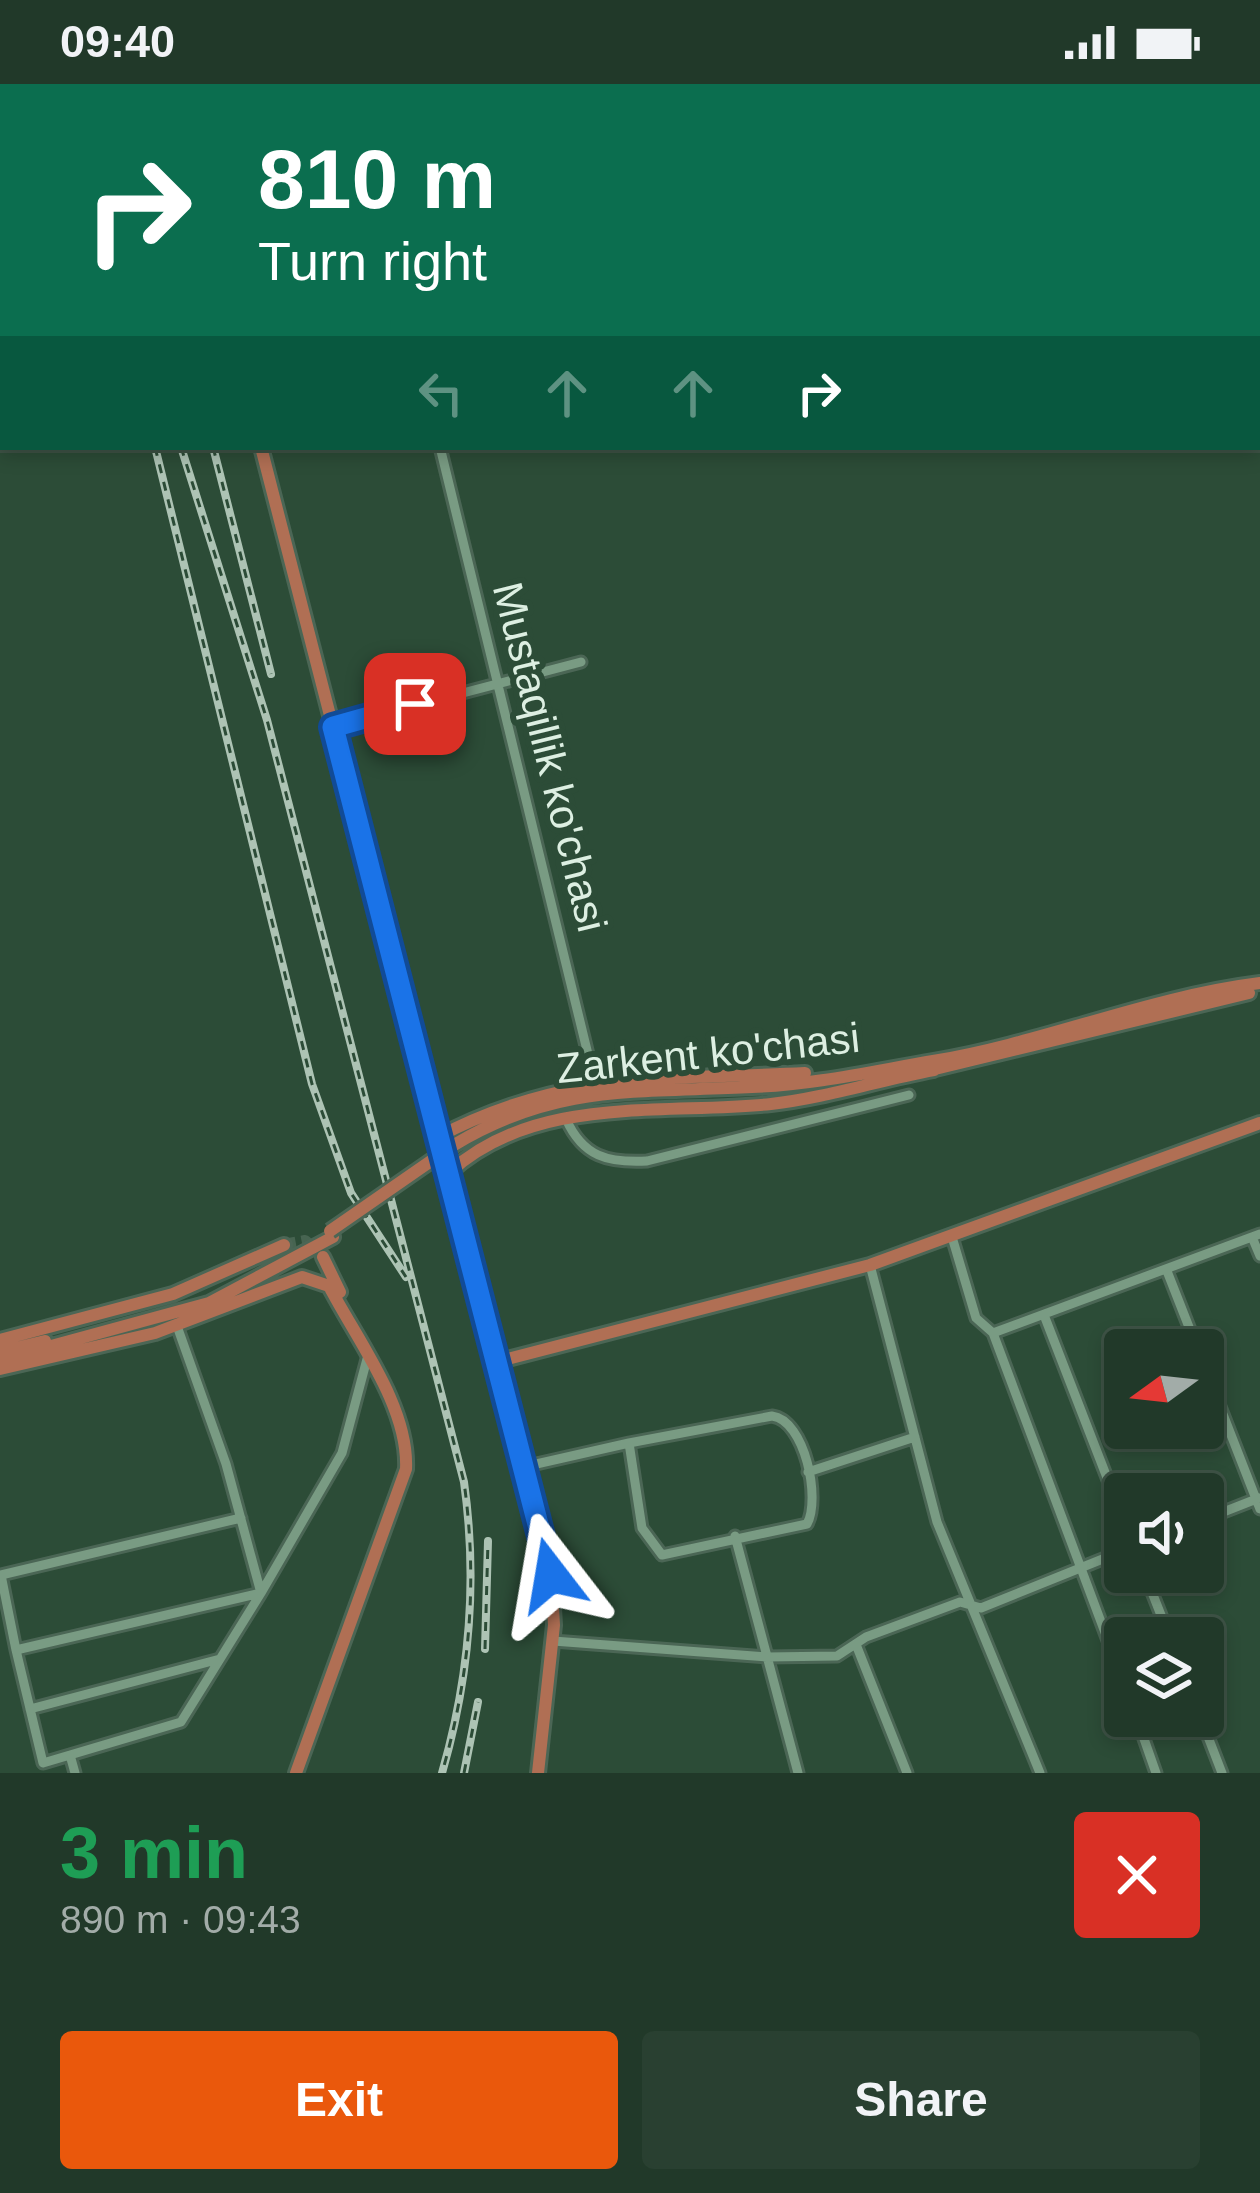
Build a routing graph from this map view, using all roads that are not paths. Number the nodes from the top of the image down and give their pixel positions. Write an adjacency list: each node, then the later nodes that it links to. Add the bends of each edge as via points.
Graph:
1 (261, 450): 5 (main road)
2 (441, 450): 4 (street, Mustaqillik ko'chasi)
3 (581, 662): 4 (street)
4 (497, 682): 5 (street); 8 (street, Mustaqillik ko'chasi)
5 (333, 727): 12 (main road)
6 (1260, 987): 7 (main road, Zarkent ko'chasi)
7 (941, 1064): 8 (main road); 10 (main road, via 776,1103); 27 (main road, Zarkent ko'chasi, bridge, via 759,1095 600,1098 500,1126 332,1234 208,1300)
8 (595, 1083): 12 (main road, via 505,1103)
9 (909, 1095): 10 (street, via 647,1161 614,1163 582,1147)
10 (566, 1119): 13 (main road, via 460,1162)
11 (1260, 1123): 15 (main road)
12 (436, 1138): 13 (main road)
13 (449, 1192): 28 (main road)
14 (1256, 1235): 17 (street); 20 (street)
15 (952, 1237): 19 (main road); 24 (street, via 976,1318)
16 (284, 1245): 25 (main road, via 173,1294)
17 (1260, 1256)
18 (322, 1257): 56 (main road, via 403,1415 412,1469)
19 (870, 1265): 28 (main road); 30 (street)
20 (1167, 1271): 21 (street); 23 (street)
21 (1044, 1315): 24 (street); 34 (street)
22 (177, 1326): 26 (main road, via 315,1278 329,1286); 27 (main road, via 35,1365); 37 (street)
23 (1190, 1329)
24 (993, 1333): 40 (street)
25 (0, 1340)
26 (367, 1359): 41 (street, via 342,1453); 56 (main road, via 401,1428 404,1479)
27 (0, 1360)
28 (492, 1363): 32 (main road)
29 (1224, 1415): 35 (street)
30 (915, 1437): 33 (street); 42 (street)
31 (629, 1443): 32 (street); 33 (street, via 782,1417); 38 (street, via 642,1528 662,1555)
32 (523, 1467): 46 (main road, via 551,1575)
33 (808, 1472): 38 (street, via 807,1524)
34 (1105, 1473)
35 (1259, 1502): 36 (street)
36 (1224, 1513)
37 (241, 1518): 41 (street); 44 (street, via 1,1575)
38 (735, 1536): 49 (street)
39 (1104, 1558): 40 (street)
40 (1082, 1567): 42 (street, via 981,1608); 43 (street)
41 (261, 1594): 48 (street); 50 (street)
42 (971, 1604): 47 (street, via 866,1637); 60 (street)
43 (1104, 1628)
44 (13, 1636): 45 (street); 48 (street)
45 (0, 1641)
46 (553, 1641): 49 (street); 57 (main road)
47 (857, 1647): 49 (street, via 837,1656); 59 (street)
48 (16, 1650): 51 (street)
49 (767, 1657): 58 (street)
50 (220, 1659): 51 (street); 54 (street, via 181,1722)
51 (30, 1708): 54 (street, via 44,1762)
52 (1143, 1737): 61 (street)
53 (1208, 1737): 62 (street)
54 (70, 1755): 55 (street)
55 (75, 1773)
56 (300, 1773)
57 (538, 1773)
58 (798, 1773)
59 (907, 1773)
60 (1040, 1773)
61 (1156, 1773)
62 (1222, 1773)

